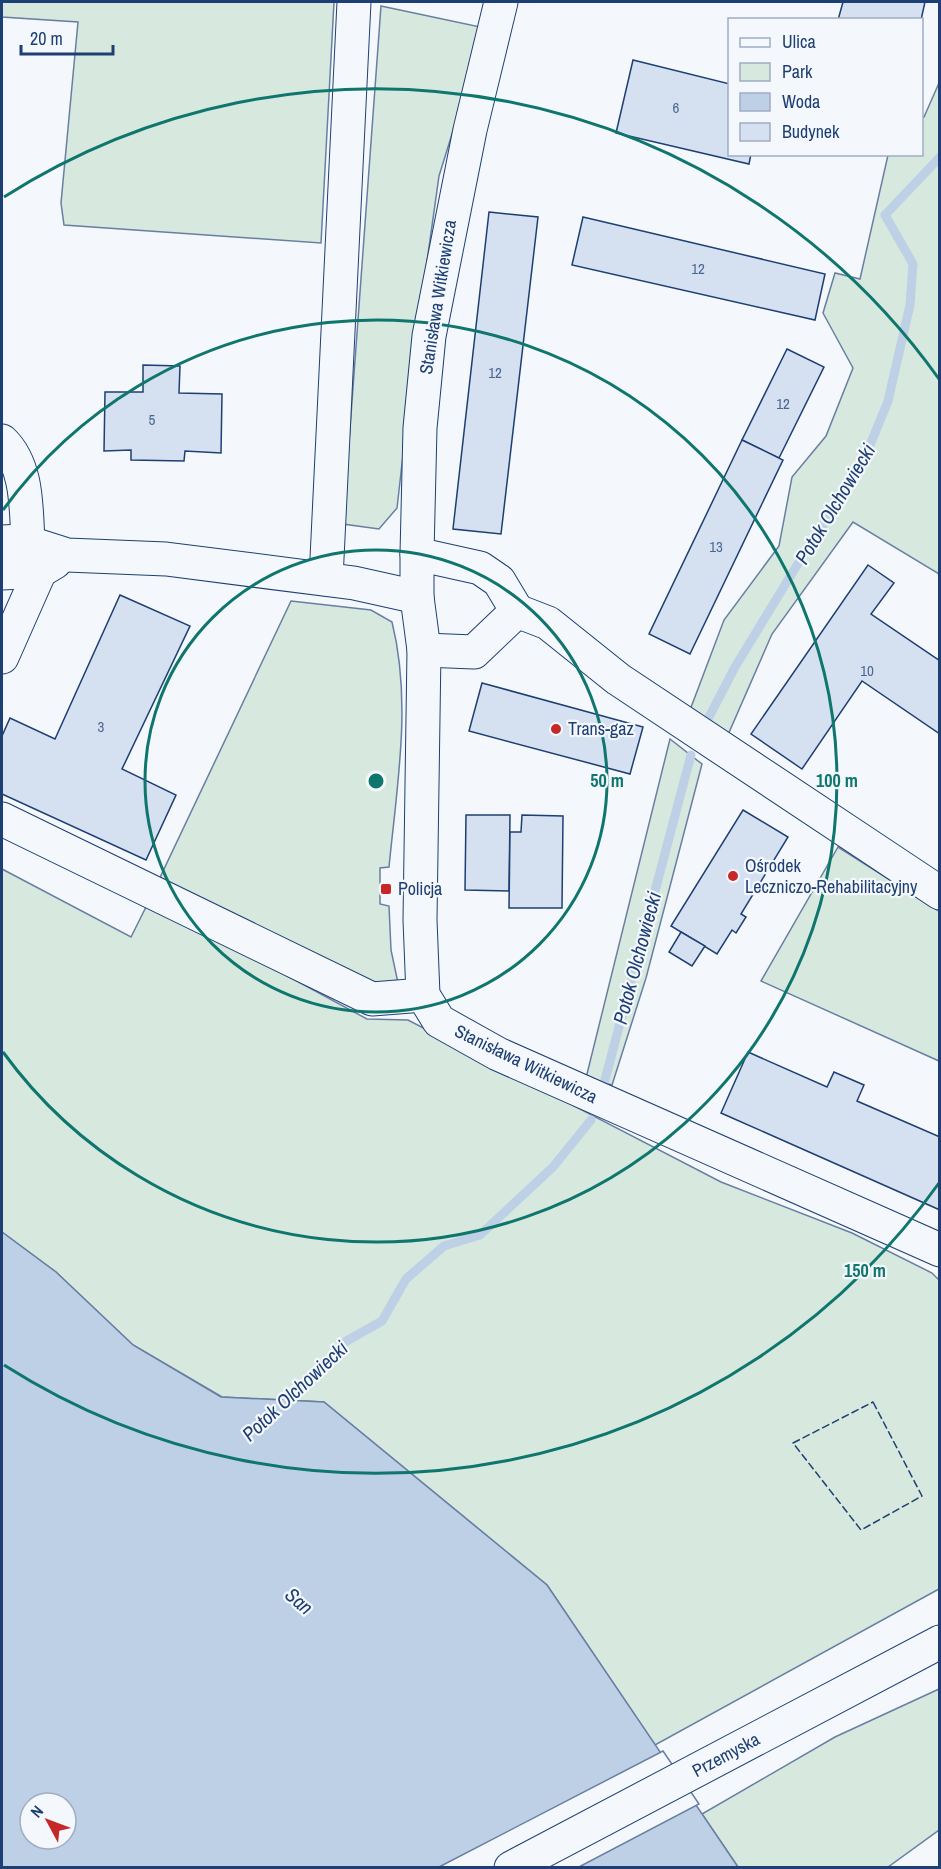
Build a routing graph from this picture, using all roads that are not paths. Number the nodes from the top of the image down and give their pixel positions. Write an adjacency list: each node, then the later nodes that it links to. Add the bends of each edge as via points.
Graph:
1 (354, 2): 7 (street)
2 (501, 2): 5 (street, Stanisława Witkiewicza, via 443,253 429,336 420,428)
3 (2, 441): 4 (street, via 18,466)
4 (34, 553): 6 (street); 7 (street, via 166,559); 11 (street)
5 (417, 554): 8 (street, Stanisława Witkiewicza); 9 (street, via 480,568 499,581)
6 (2, 573)
7 (326, 579): 8 (street)
8 (417, 597): 10 (street, Stanisława Witkiewicza)
9 (517, 611): 10 (street, via 474,652); 13 (street, via 548,623 618,679)
10 (424, 650): 14 (street, Stanisława Witkiewicza, via 420,920)
11 (2, 657)
12 (2, 819): 14 (street, via 372,999)
13 (939, 893)
14 (423, 995): 15 (street, Stanisława Witkiewicza, via 439,1021 498,1054)
15 (939, 1251)
16 (939, 1642): 17 (street, Przemyska)
17 (511, 1868)

